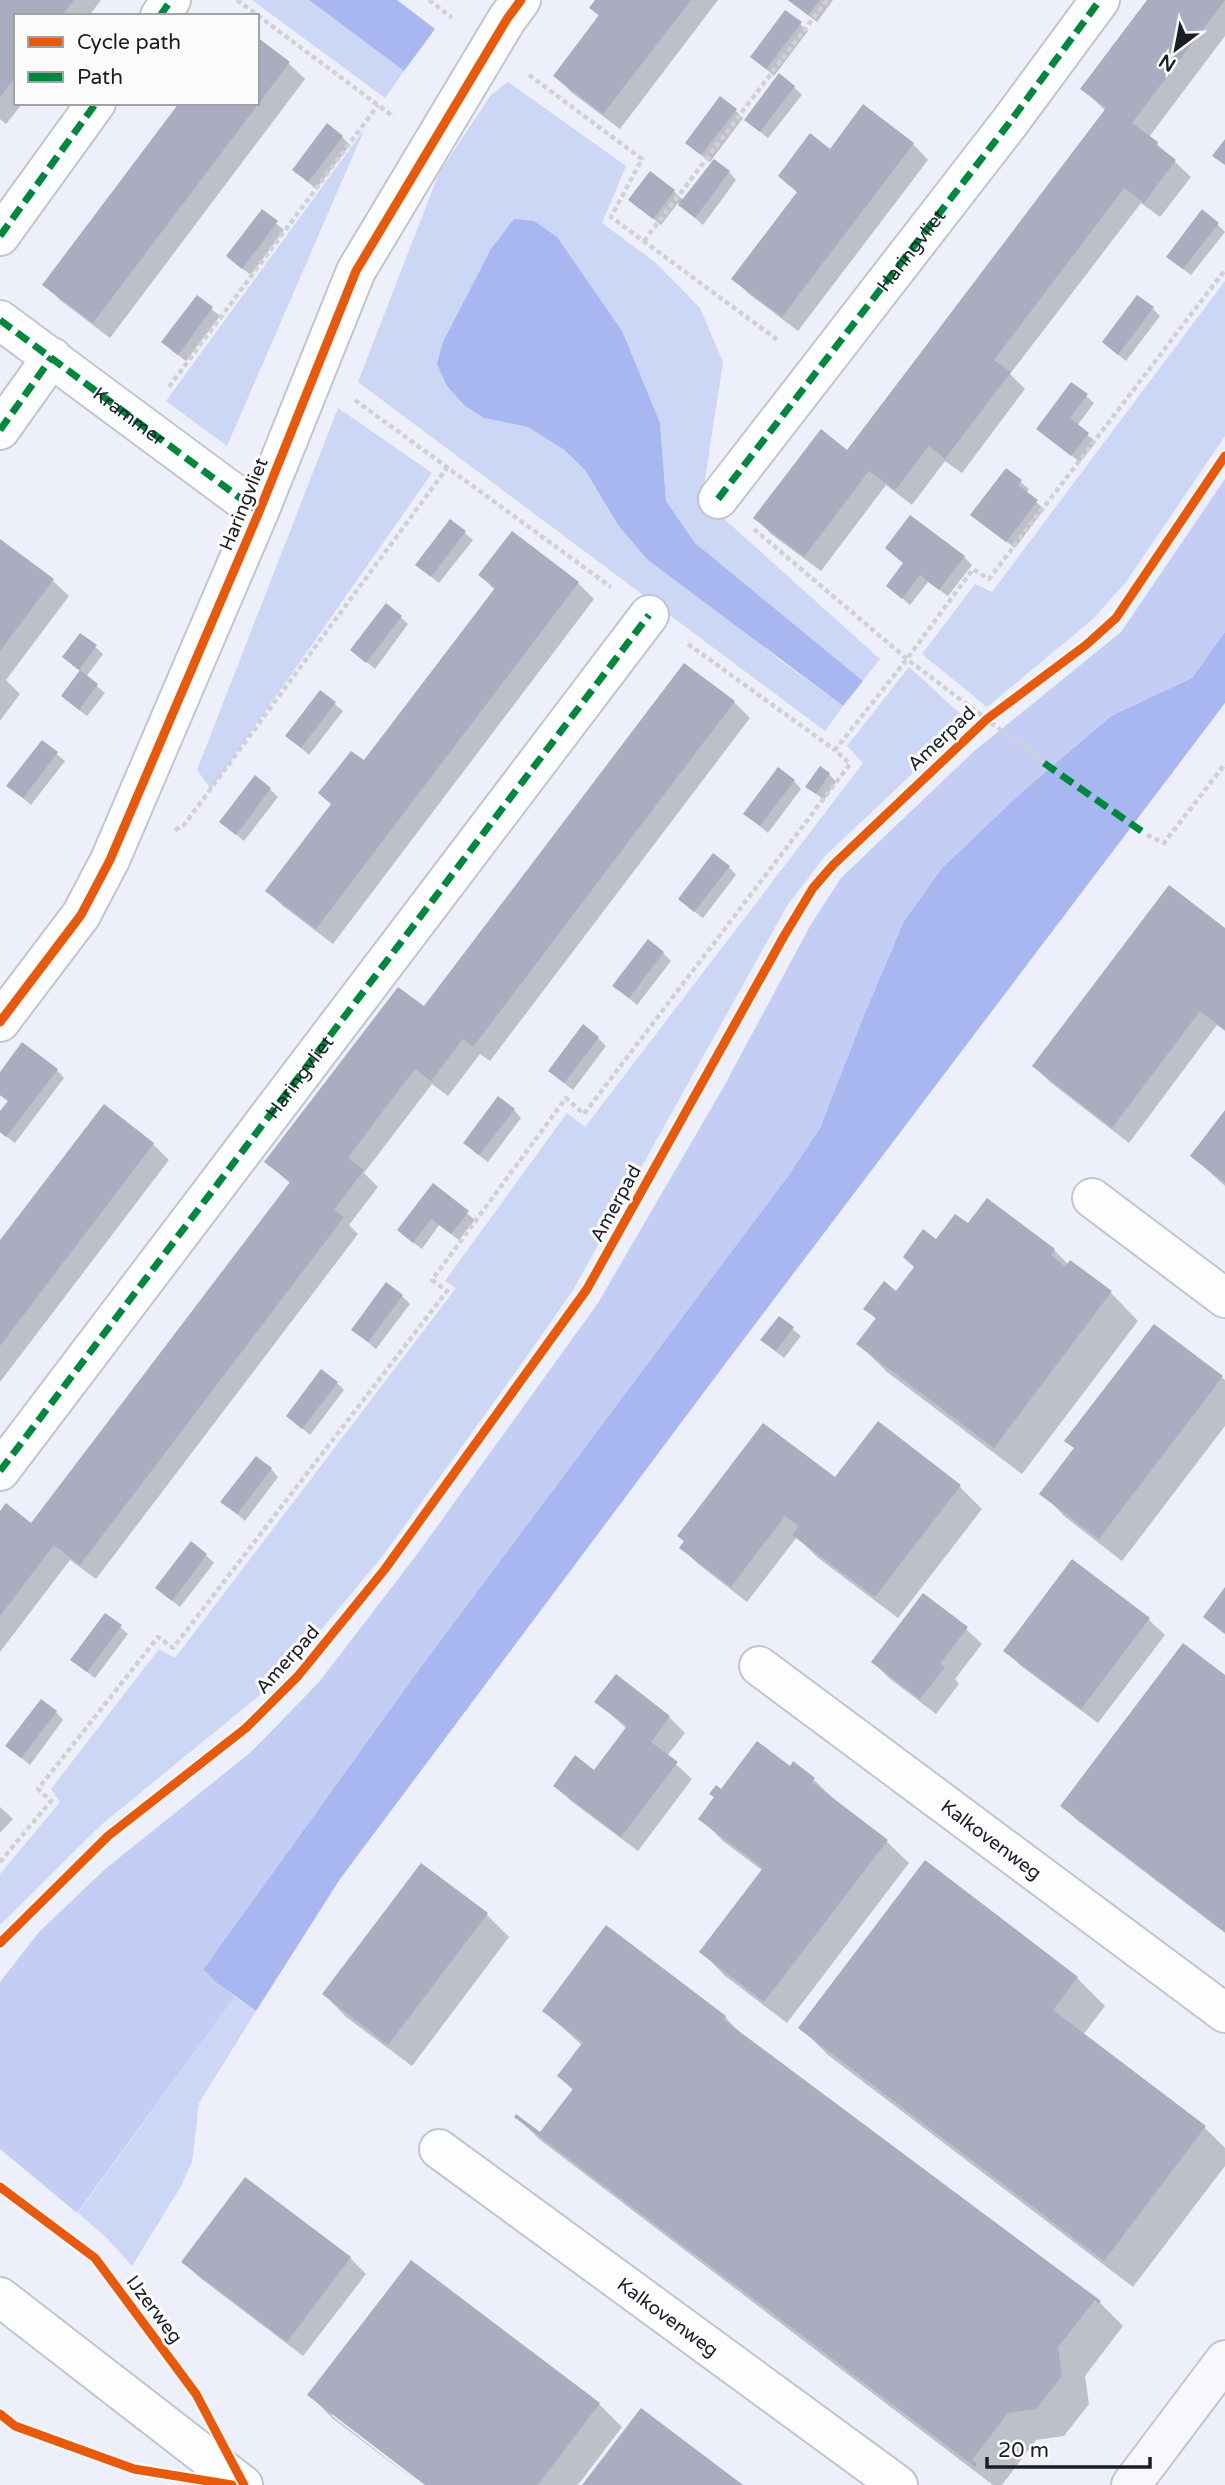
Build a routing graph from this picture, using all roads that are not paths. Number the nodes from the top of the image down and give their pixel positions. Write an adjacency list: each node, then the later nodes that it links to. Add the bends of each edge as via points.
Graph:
1 (522, 0): 9 (street, Haringvliet, via 356,271)
2 (1100, 0): 8 (street, Haringvliet)
3 (95, 105): 4 (street)
4 (0, 236)
5 (0, 320): 6 (street, Krammer)
6 (52, 357): 7 (street); 9 (street, Krammer)
7 (0, 429)
8 (718, 499)
9 (259, 512): 11 (street, Haringvliet, via 110,860 81,915)
10 (649, 615): 14 (street, Haringvliet)
11 (0, 1021)
12 (1092, 1198): 13 (street)
13 (1225, 1298)
14 (0, 1471)
15 (760, 1667): 16 (street, Kalkovenweg)
16 (1225, 2013)
17 (439, 2149): 21 (street, Kalkovenweg)
18 (0, 2297): 20 (street)
19 (1225, 2360): 22 (street)
20 (243, 2485)
21 (898, 2485)
22 (1131, 2485)

